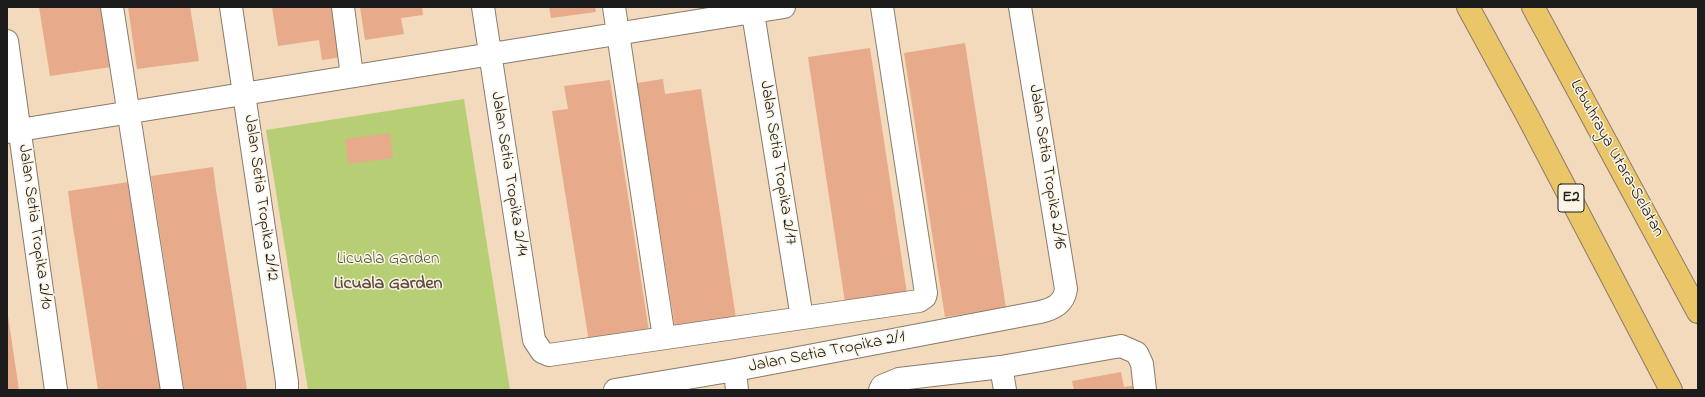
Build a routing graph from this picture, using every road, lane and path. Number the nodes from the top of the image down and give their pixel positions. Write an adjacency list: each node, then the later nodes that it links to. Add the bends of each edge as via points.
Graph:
1 (112, 7): 17 (street)
2 (231, 7): 16 (street, Jalan Setia Tropika 2/12)
3 (343, 7): 15 (street)
4 (483, 7): 14 (street, Jalan Setia Tropika 2/14)
5 (614, 7): 12 (street)
6 (784, 7): 11 (street)
7 (882, 7): 21 (street, via 925,297 919,301)
8 (1020, 7): 19 (street, Jalan Setia Tropika 2/16, via 1066,289 1060,304)
9 (1468, 7): 32 (highway, E2, via 1528,114)
10 (1533, 7): 20 (highway, Lebuhraya Utara–Selatan)
11 (753, 10): 12 (street); 21 (street, Jalan Setia Tropika 2/17)
12 (618, 34): 14 (street); 22 (street)
13 (7, 41): 18 (street, Jalan Setia Tropika 2/10)
14 (490, 54): 15 (street); 22 (street, Jalan Setia Tropika 2/14, via 534,340 542,352 549,356)
15 (352, 76): 16 (street)
16 (244, 94): 17 (street); 27 (street, Jalan Setia Tropika 2/12, via 286,374)
17 (128, 112): 18 (street); 26 (street)
18 (14, 131): 25 (street, Jalan Setia Tropika 2/10)
19 (1040, 312): 24 (street, Jalan Setia Tropika 2/1)
20 (1698, 312)
21 (802, 318): 22 (street)
22 (664, 338)
23 (1001, 367): 29 (street, via 899,379 882,386); 30 (street); 31 (street, via 1121,346 1137,352 1142,364)
24 (736, 380): 28 (street, Jalan Setia Tropika 2/1)
25 (56, 390)
26 (172, 390)
27 (286, 390)
28 (615, 390)
29 (880, 390)
30 (1005, 390)
31 (1145, 390)
32 (1671, 390)

